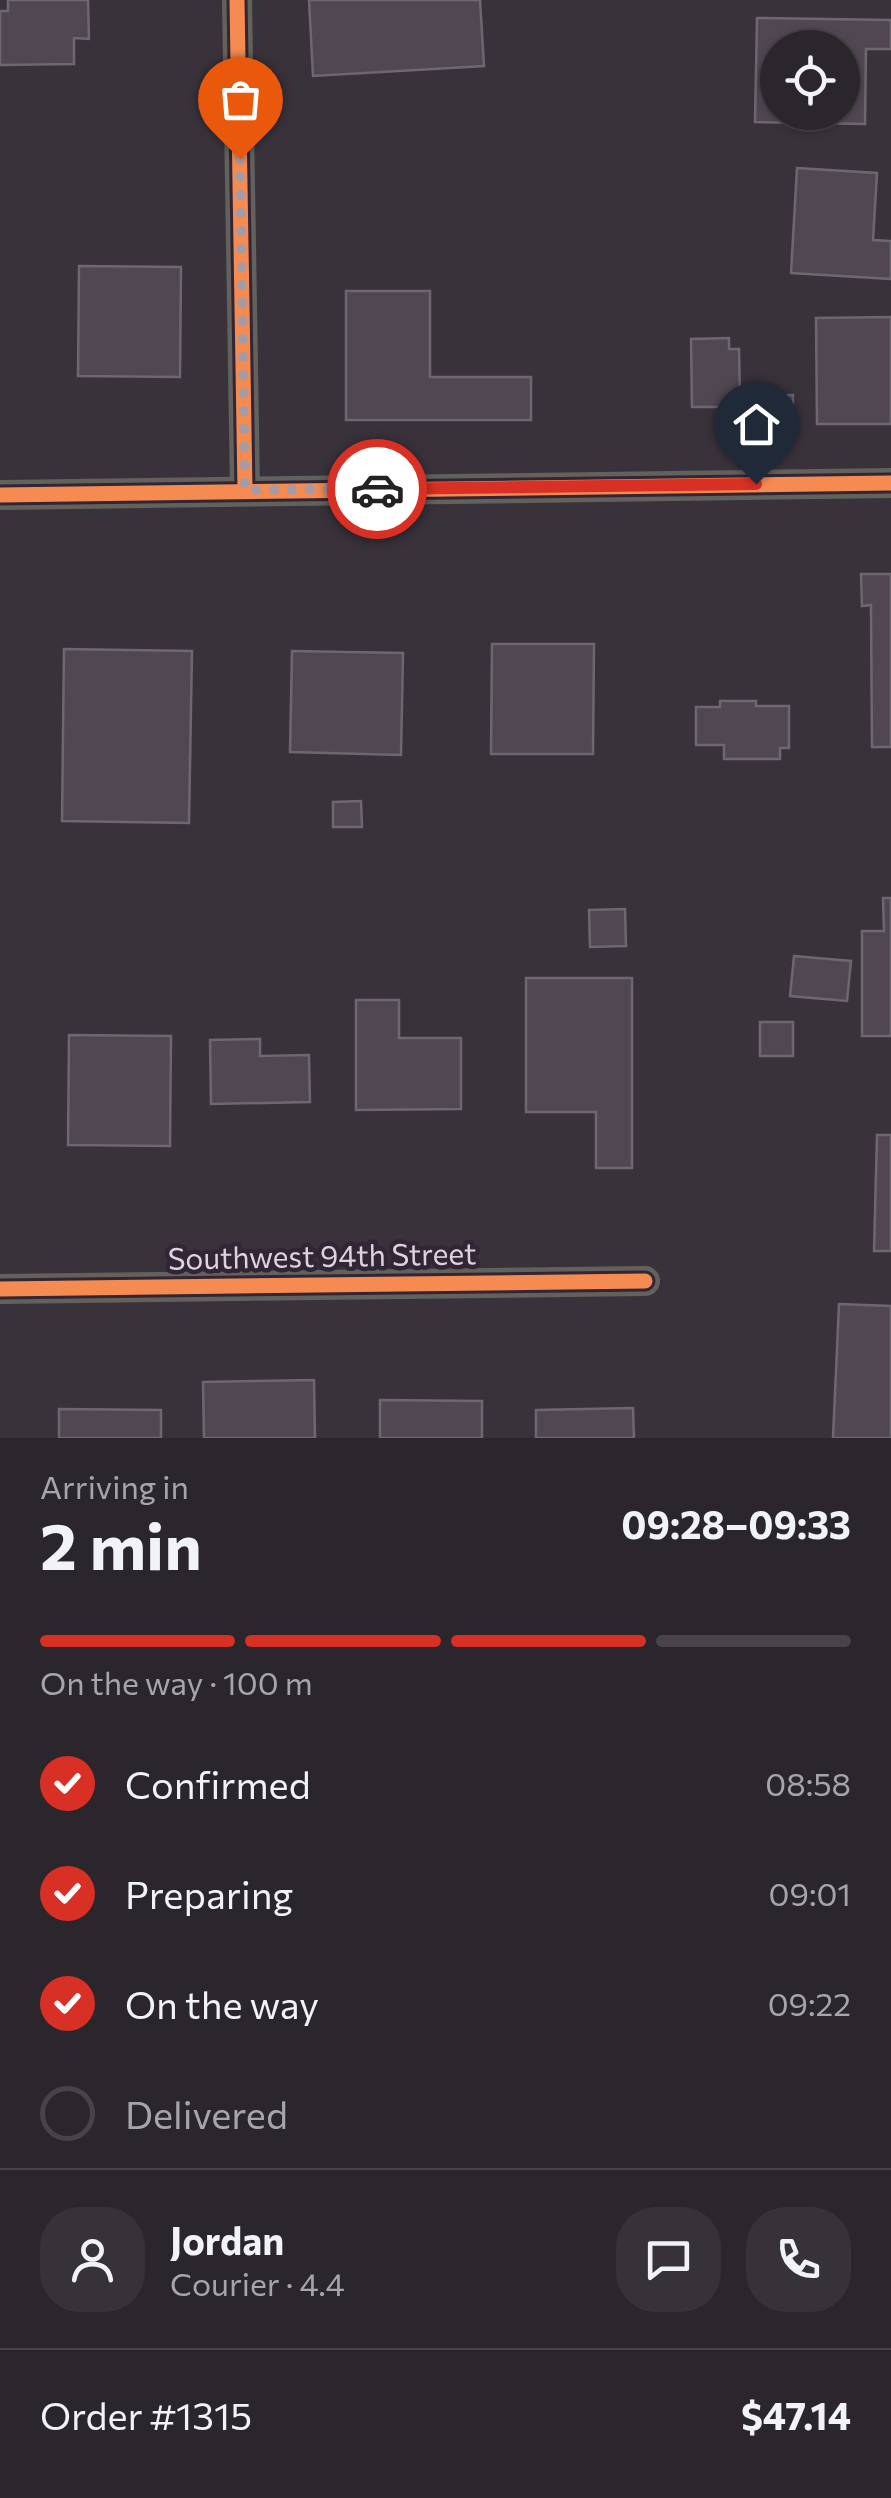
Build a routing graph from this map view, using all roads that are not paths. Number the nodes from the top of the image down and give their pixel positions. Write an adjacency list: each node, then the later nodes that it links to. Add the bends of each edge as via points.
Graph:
1 (237, 0): 3 (street)
2 (891, 483): 3 (street)
3 (245, 490): 4 (street)
4 (0, 494)
5 (645, 1281): 6 (street, Southwest 94th Street)
6 (0, 1289)

